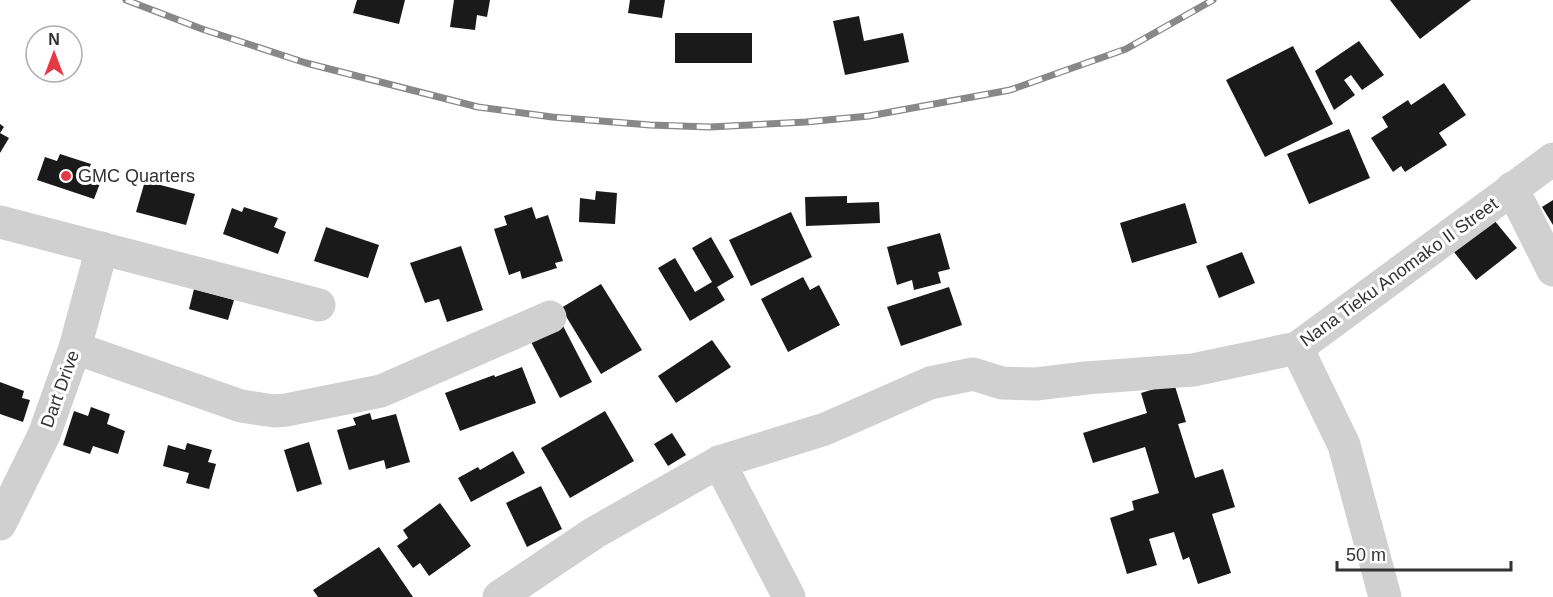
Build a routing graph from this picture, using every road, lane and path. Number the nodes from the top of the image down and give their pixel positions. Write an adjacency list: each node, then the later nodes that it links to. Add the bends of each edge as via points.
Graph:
1 (1553, 159): 2 (street, Nana Tieku Anomako II Street)
2 (1512, 189): 5 (street); 9 (street, Nana Tieku Anomako II Street)
3 (0, 222): 4 (street)
4 (102, 248): 6 (street); 8 (street, Dart Drive)
5 (1553, 270)
6 (319, 305)
7 (550, 317): 8 (street, via 381,391 274,411 241,406)
8 (75, 348): 11 (street, Dart Drive, via 44,435)
9 (1297, 348): 10 (street, Nana Tieku Anomako II Street, via 1193,370 1036,384 1002,383 973,374 951,378 930,383 825,429); 14 (street, via 1344,445)
10 (719, 462): 12 (street, Nana Tieku Anomako II Street, via 594,533); 13 (street)
11 (0, 524)
12 (502, 596)
13 (789, 597)
14 (1385, 597)

